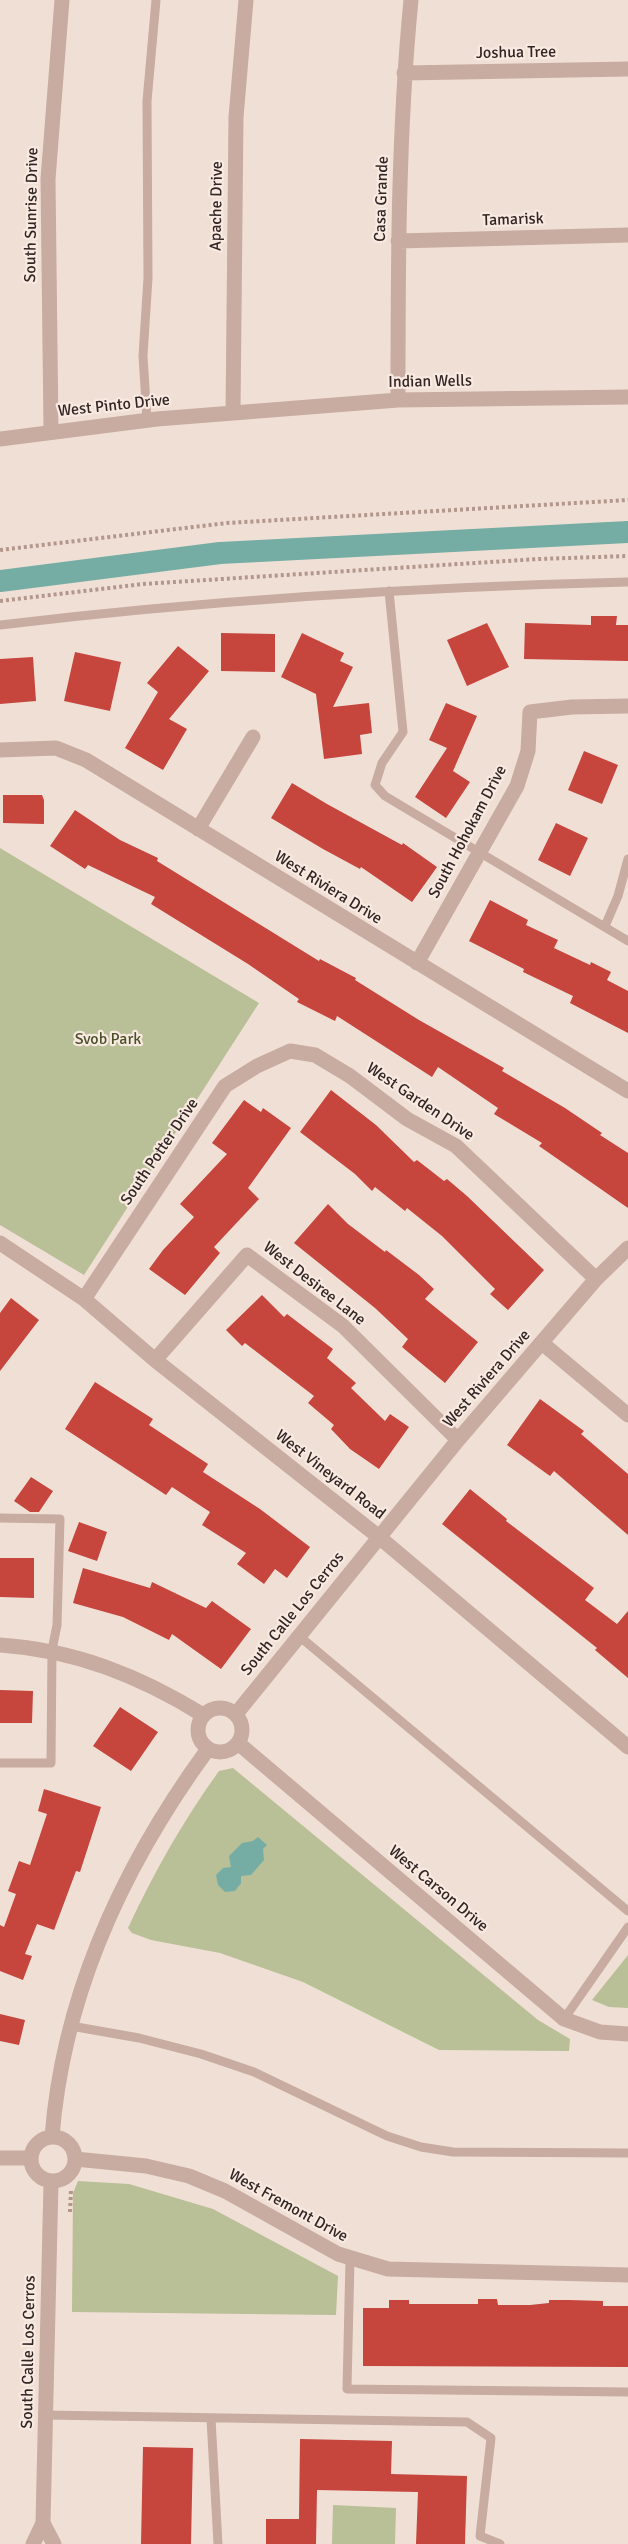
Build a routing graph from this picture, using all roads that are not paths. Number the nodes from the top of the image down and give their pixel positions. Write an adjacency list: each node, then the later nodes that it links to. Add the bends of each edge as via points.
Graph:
1 (62, 0): 13 (street, South Sunrise Drive, via 48,179)
2 (156, 0): 12 (lane, via 147,101 148,278 143,356)
3 (246, 0): 11 (street, Apache Drive, via 236,117)
4 (411, 0): 6 (street, Casa Grande)
5 (628, 69): 6 (street, Joshua Tree)
6 (404, 73): 8 (street, Casa Grande)
7 (628, 235): 8 (street, Tamarisk)
8 (398, 242): 10 (street, Casa Grande)
9 (628, 397): 10 (street, Indian Wells)
10 (398, 400): 11 (street, Indian Wells)
11 (233, 412): 12 (street, West Pinto Drive)
12 (147, 420): 13 (street, West Pinto Drive)
13 (51, 431): 14 (street, West Pinto Drive)
14 (0, 439)
15 (628, 582): 16 (lane)
16 (389, 591): 17 (lane); 22 (lane, via 404,732 382,763 375,785 385,796)
17 (0, 625)
18 (628, 706): 22 (street, South Hohokam Drive, via 572,706 530,712 528,751 517,786)
19 (253, 737): 21 (street)
20 (0, 750): 21 (street, West Riviera Drive, via 56,748 86,760)
21 (198, 829): 26 (street, West Riviera Drive)
22 (480, 852): 24 (lane); 26 (street, South Hohokam Drive)
23 (628, 859): 24 (lane, via 618,896)
24 (604, 926): 25 (lane)
25 (628, 941)
26 (417, 963): 28 (street, West Riviera Drive)
27 (290, 1051): 31 (street, West Garden Drive, via 315,1055 406,1119 456,1146); 32 (street, South Potter Drive, via 225,1086)
28 (628, 1092)
29 (0, 1243): 32 (street, West Vineyard Road)
30 (628, 1248): 31 (street, West Riviera Drive)
31 (596, 1279): 33 (street, West Riviera Drive)
32 (84, 1299): 34 (street, West Vineyard Road)
33 (542, 1343): 35 (street); 36 (street, West Riviera Drive)
34 (155, 1360): 36 (street, West Desiree Lane, via 247,1255 343,1326); 38 (street, West Vineyard Road)
35 (628, 1415)
36 (458, 1440): 38 (street, West Riviera Drive)
37 (0, 1518): 41 (lane, via 60,1519 57,1625)
38 (379, 1537): 39 (street, South Calle Los Cerros); 45 (street, West Vineyard Road)
39 (299, 1636): 42 (street, South Calle Los Cerros); 48 (lane)
40 (0, 1645): 41 (street)
41 (52, 1650): 43 (street, via 126,1674); 47 (lane, via 51,1763)
42 (236, 1714): 43 (street, via 219,1708); 44 (street, via 242,1728)
43 (203, 1715): 46 (street, via 197,1729)
44 (238, 1743): 46 (street, via 224,1752); 50 (street, West Carson Drive)
45 (628, 1747)
46 (208, 1749): 51 (street, via 134,1863 97,1942)
47 (0, 1763)
48 (628, 1911)
49 (628, 1927): 50 (lane)
50 (564, 2019): 52 (street, West Carson Drive, via 600,2032)
51 (71, 2026): 53 (street); 54 (lane, via 139,2038 254,2072 387,2136 420,2147 453,2152)
52 (628, 2034)
53 (52, 2137): 56 (street, via 40,2141); 57 (street, via 68,2143)
54 (628, 2153)
55 (0, 2158): 56 (street)
56 (30, 2158): 58 (street, via 38,2176)
57 (75, 2159): 58 (street, via 68,2176); 59 (street, West Fremont Drive, via 146,2166 189,2176 225,2191)
58 (51, 2182): 62 (street, South Calle Los Cerros)
59 (350, 2259): 60 (street, West Fremont Drive, via 402,2271); 61 (lane, via 347,2389)
60 (628, 2275)
61 (628, 2392)
62 (45, 2415): 63 (lane); 64 (street, South Calle Los Cerros)
63 (211, 2419): 67 (lane); 68 (lane, via 467,2422 491,2438 480,2536)
64 (43, 2523): 65 (street, South Calle Los Cerros); 66 (street, South Calle Los Cerros)
65 (33, 2544)
66 (54, 2544)
67 (218, 2544)
68 (500, 2544)

